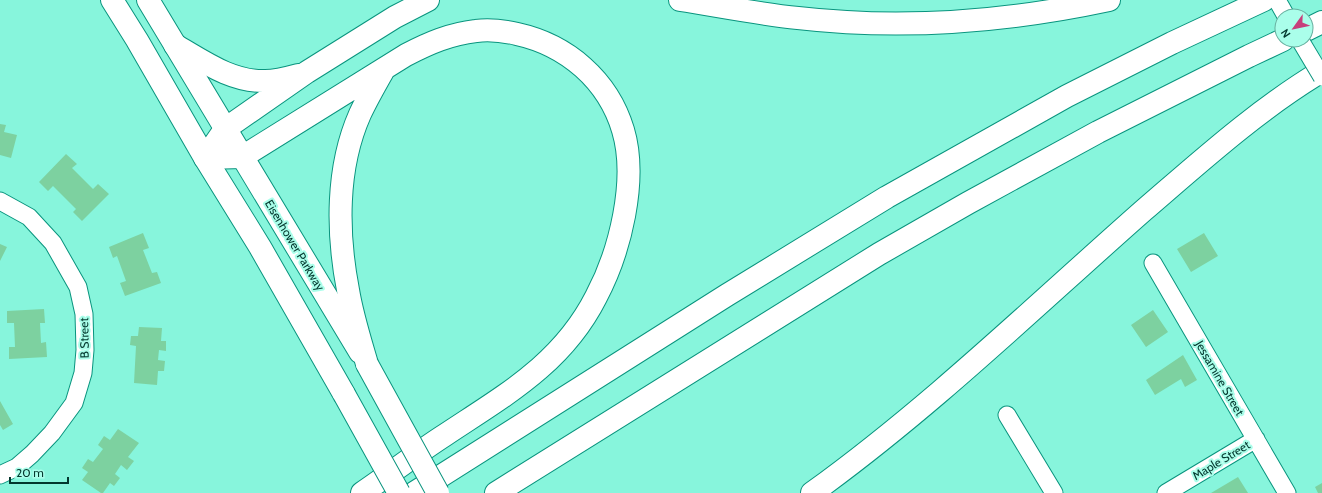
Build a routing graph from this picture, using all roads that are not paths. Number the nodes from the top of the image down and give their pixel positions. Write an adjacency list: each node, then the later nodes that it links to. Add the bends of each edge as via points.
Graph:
1 (112, 0): 16 (main road)
2 (148, 0): 8 (main road, Eisenhower Parkway)
3 (428, 0): 12 (main road, via 395,17)
4 (680, 0): 5 (main road, via 797,18 913,23 1023,16)
5 (1109, 0)
6 (1264, 0): 25 (main road, via 1067,96 887,197)
7 (1274, 44): 27 (main road, via 1098,132 968,203 865,263)
8 (175, 45): 12 (main road, via 227,74 245,79 283,79); 14 (main road, Eisenhower Parkway)
9 (1305, 48): 13 (street, bridge)
10 (385, 68): 15 (main road); 19 (main road, via 368,97 353,134 347,154 341,195 341,239 346,277); 23 (main road, via 431,42 478,30 504,31 531,37 556,47 577,61 597,81 614,106 628,156 628,179 621,231 609,269 596,298 563,346 528,379)
11 (1322, 71): 28 (main road, via 1300,84 1225,140 950,383)
12 (307, 72): 14 (main road)
13 (1322, 77)
14 (226, 129): 15 (main road, Eisenhower Parkway); 16 (main road)
15 (242, 157): 16 (main road); 19 (main road, Eisenhower Parkway)
16 (205, 158): 24 (main road, bridge, via 260,247)
17 (0, 201): 22 (street, B Street, via 28,217 53,243 78,287 84,314 85,350 83,373 74,403 52,433 32,454 17,467)
18 (1153, 263): 21 (street, Jessamine Street)
19 (367, 364): 26 (main road, Eisenhower Parkway, bridge)
20 (1007, 415): 29 (street)
21 (1256, 439): 30 (street, Maple Street); 31 (street, Jessamine Street)
22 (0, 474)
23 (362, 493)
24 (399, 493)
25 (414, 493)
26 (438, 493)
27 (496, 493)
28 (812, 493)
29 (1054, 493)
30 (1166, 493)
31 (1286, 493)

